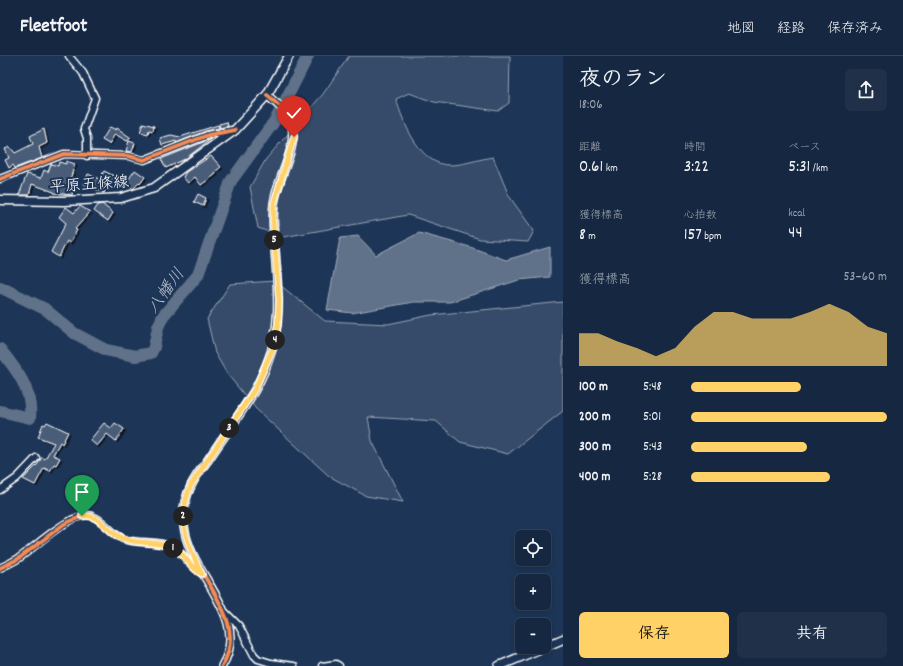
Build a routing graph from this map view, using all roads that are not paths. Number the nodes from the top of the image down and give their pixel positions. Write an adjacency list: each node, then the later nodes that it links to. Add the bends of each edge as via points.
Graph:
1 (69, 56): 5 (street, via 83,73 95,98 85,125)
2 (289, 56): 3 (main road, 平原五條線)
3 (267, 95): 4 (main road, 平原五條線); 11 (street, via 286,112 292,124 294,137 276,190 273,221 279,300 278,324 273,348 255,389 191,485 187,497 183,519 185,534)
4 (235, 130): 5 (street, via 208,135 144,160 128,156); 7 (main road, 平原五條線, via 154,188 132,196 83,200)
5 (87, 156): 6 (street, via 64,154)
6 (0, 179)
7 (0, 200)
8 (36, 458): 9 (street, via 17,478)
9 (0, 490)
10 (0, 568): 11 (street, via 18,559 64,524 85,515 96,518 117,536 126,540 162,544 176,549 195,571)
11 (202, 574): 12 (street)
12 (226, 613): 14 (street, via 231,638); 15 (street, via 239,626 258,659)
13 (563, 639): 18 (main road)
14 (222, 666)
15 (294, 666)
16 (322, 666): 17 (street)
17 (340, 666)
18 (499, 666)

